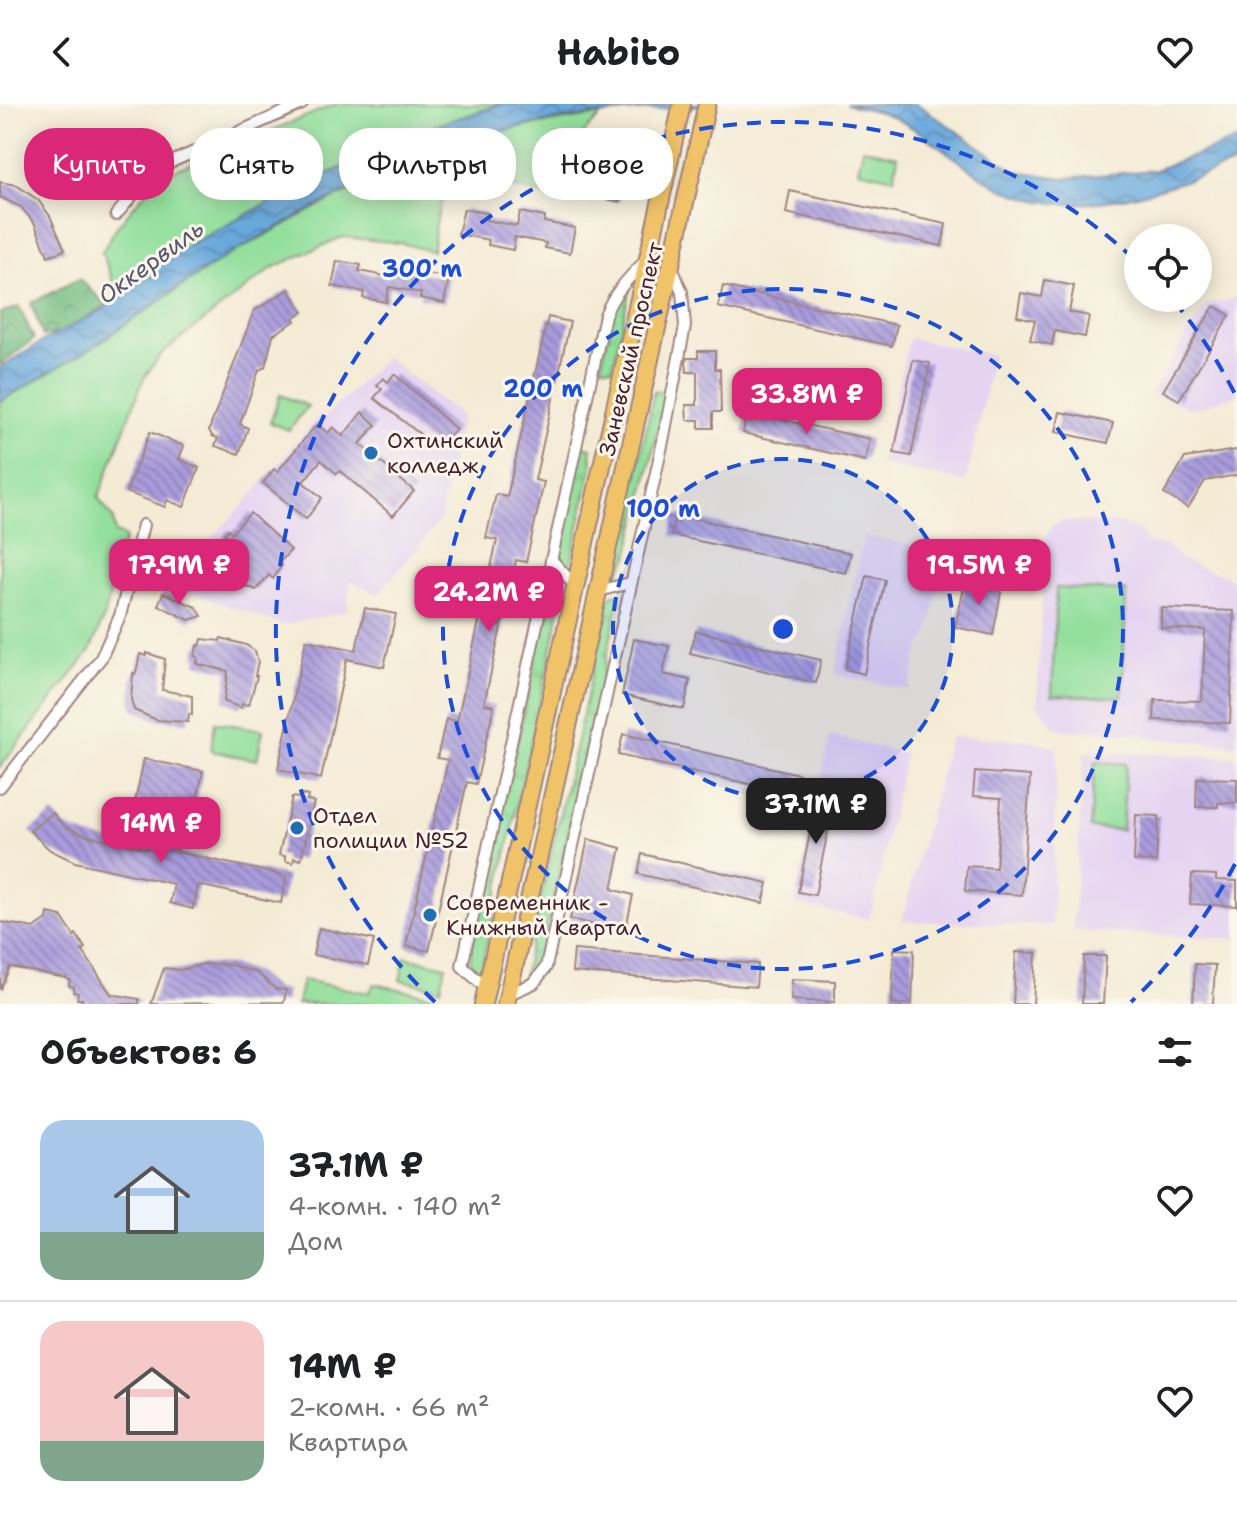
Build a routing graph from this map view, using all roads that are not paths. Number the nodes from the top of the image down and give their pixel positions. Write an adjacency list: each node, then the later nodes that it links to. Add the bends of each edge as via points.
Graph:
1 (302, 104): 4 (street, via 150,175)
2 (682, 104): 5 (main road, Заневский проспект)
3 (707, 104): 6 (main road, Заневский проспект)
4 (116, 215)
5 (648, 259): 8 (street, via 623,284 605,315); 10 (main road, Заневский проспект)
6 (672, 266): 9 (street, via 682,292 685,326); 11 (main road, Заневский проспект)
7 (143, 525): 12 (street, via 120,616 101,658)
8 (551, 559): 10 (street); 13 (street, via 462,966)
9 (630, 583): 11 (street); 14 (street, via 546,967 534,983)
10 (576, 587): 13 (main road, Заневский проспект)
11 (598, 591): 14 (main road, Заневский проспект)
12 (0, 787)
13 (485, 997)
14 (506, 1000)

